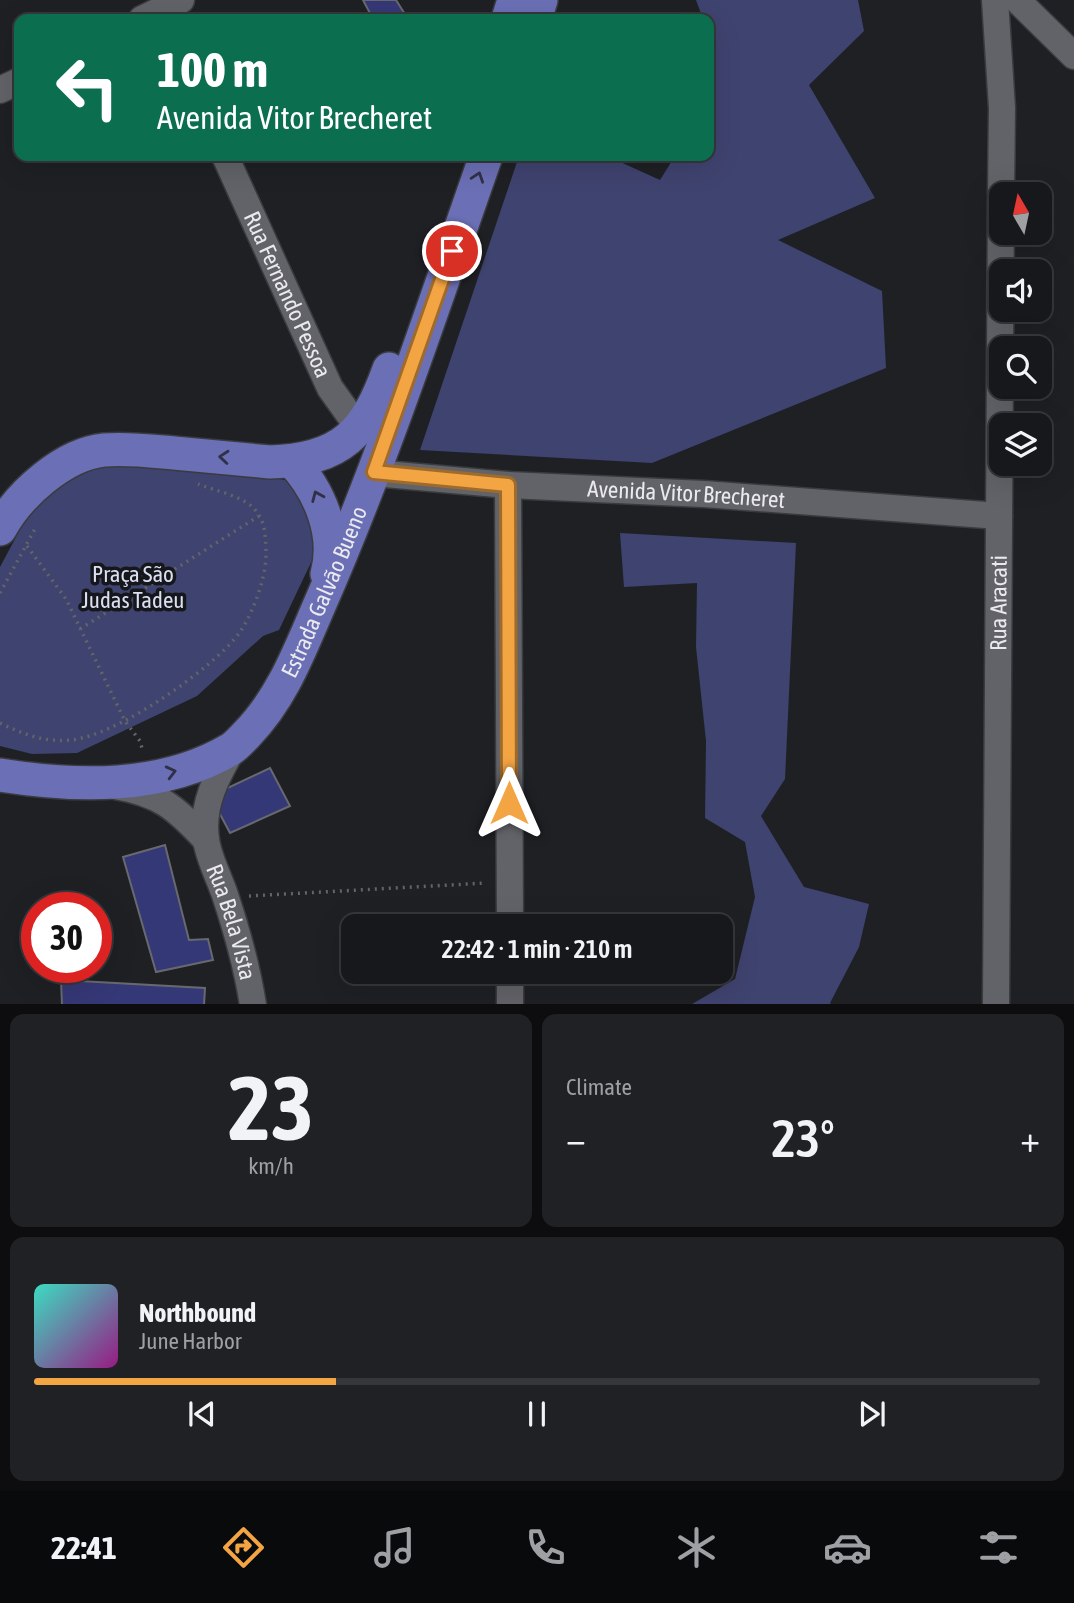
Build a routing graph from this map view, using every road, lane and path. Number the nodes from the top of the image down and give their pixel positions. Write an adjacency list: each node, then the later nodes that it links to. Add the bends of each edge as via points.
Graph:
1 (995, 0): 7 (street)
2 (1017, 0): 3 (street)
3 (1074, 56)
4 (227, 161): 9 (street, Rua Fernando Pessoa, via 330,388)
5 (460, 161): 9 (main road, via 378,399)
6 (483, 161): 11 (main road, Estrada Galvão Bueno, one-way to 6)
7 (1001, 182)
8 (1001, 245): 15 (street, Rua Aracati)
9 (360, 429): 10 (main road, via 343,443)
10 (292, 461): 17 (main road, one-way to 17, via 103,450 81,456 33,487); 19 (main road, one-way to 10, via 329,568 329,532 317,494)
11 (374, 472): 13 (street, Avenida Vitor Brecheret); 19 (main road, Estrada Galvão Bueno)
12 (197, 484): 14 (path, via 238,499 255,508)
13 (508, 485): 15 (street, Avenida Vitor Brecheret); 28 (street)
14 (259, 516): 20 (path); 21 (path, via 267,568 240,631 184,685)
15 (999, 516): 34 (street, Rua Aracati)
16 (39, 522): 17 (path)
17 (10, 532): 18 (path); 20 (path, via 66,599)
18 (0, 593)
19 (317, 610): 23 (main road, Estrada Galvão Bueno, via 281,689)
20 (80, 629): 21 (path)
21 (125, 721): 22 (path, via 83,738 56,741 31,738); 25 (path, via 140,741)
22 (0, 723)
23 (233, 748): 25 (main road, Estrada Galvão Bueno, one-way to 23); 27 (street, Rua Bela Vista, via 214,780)
24 (0, 775): 26 (main road, Estrada Galvão Bueno)
25 (152, 776): 26 (main road, Estrada Galvão Bueno)
26 (106, 784): 27 (street, Rua Bela Vista, via 165,802)
27 (206, 840): 29 (street, Rua Bela Vista)
28 (510, 882): 29 (path); 30 (street)
29 (226, 897): 32 (street, Rua Bela Vista, via 242,945)
30 (510, 914)
31 (510, 984): 33 (street)
32 (253, 1004)
33 (510, 1004)
34 (996, 1004)

